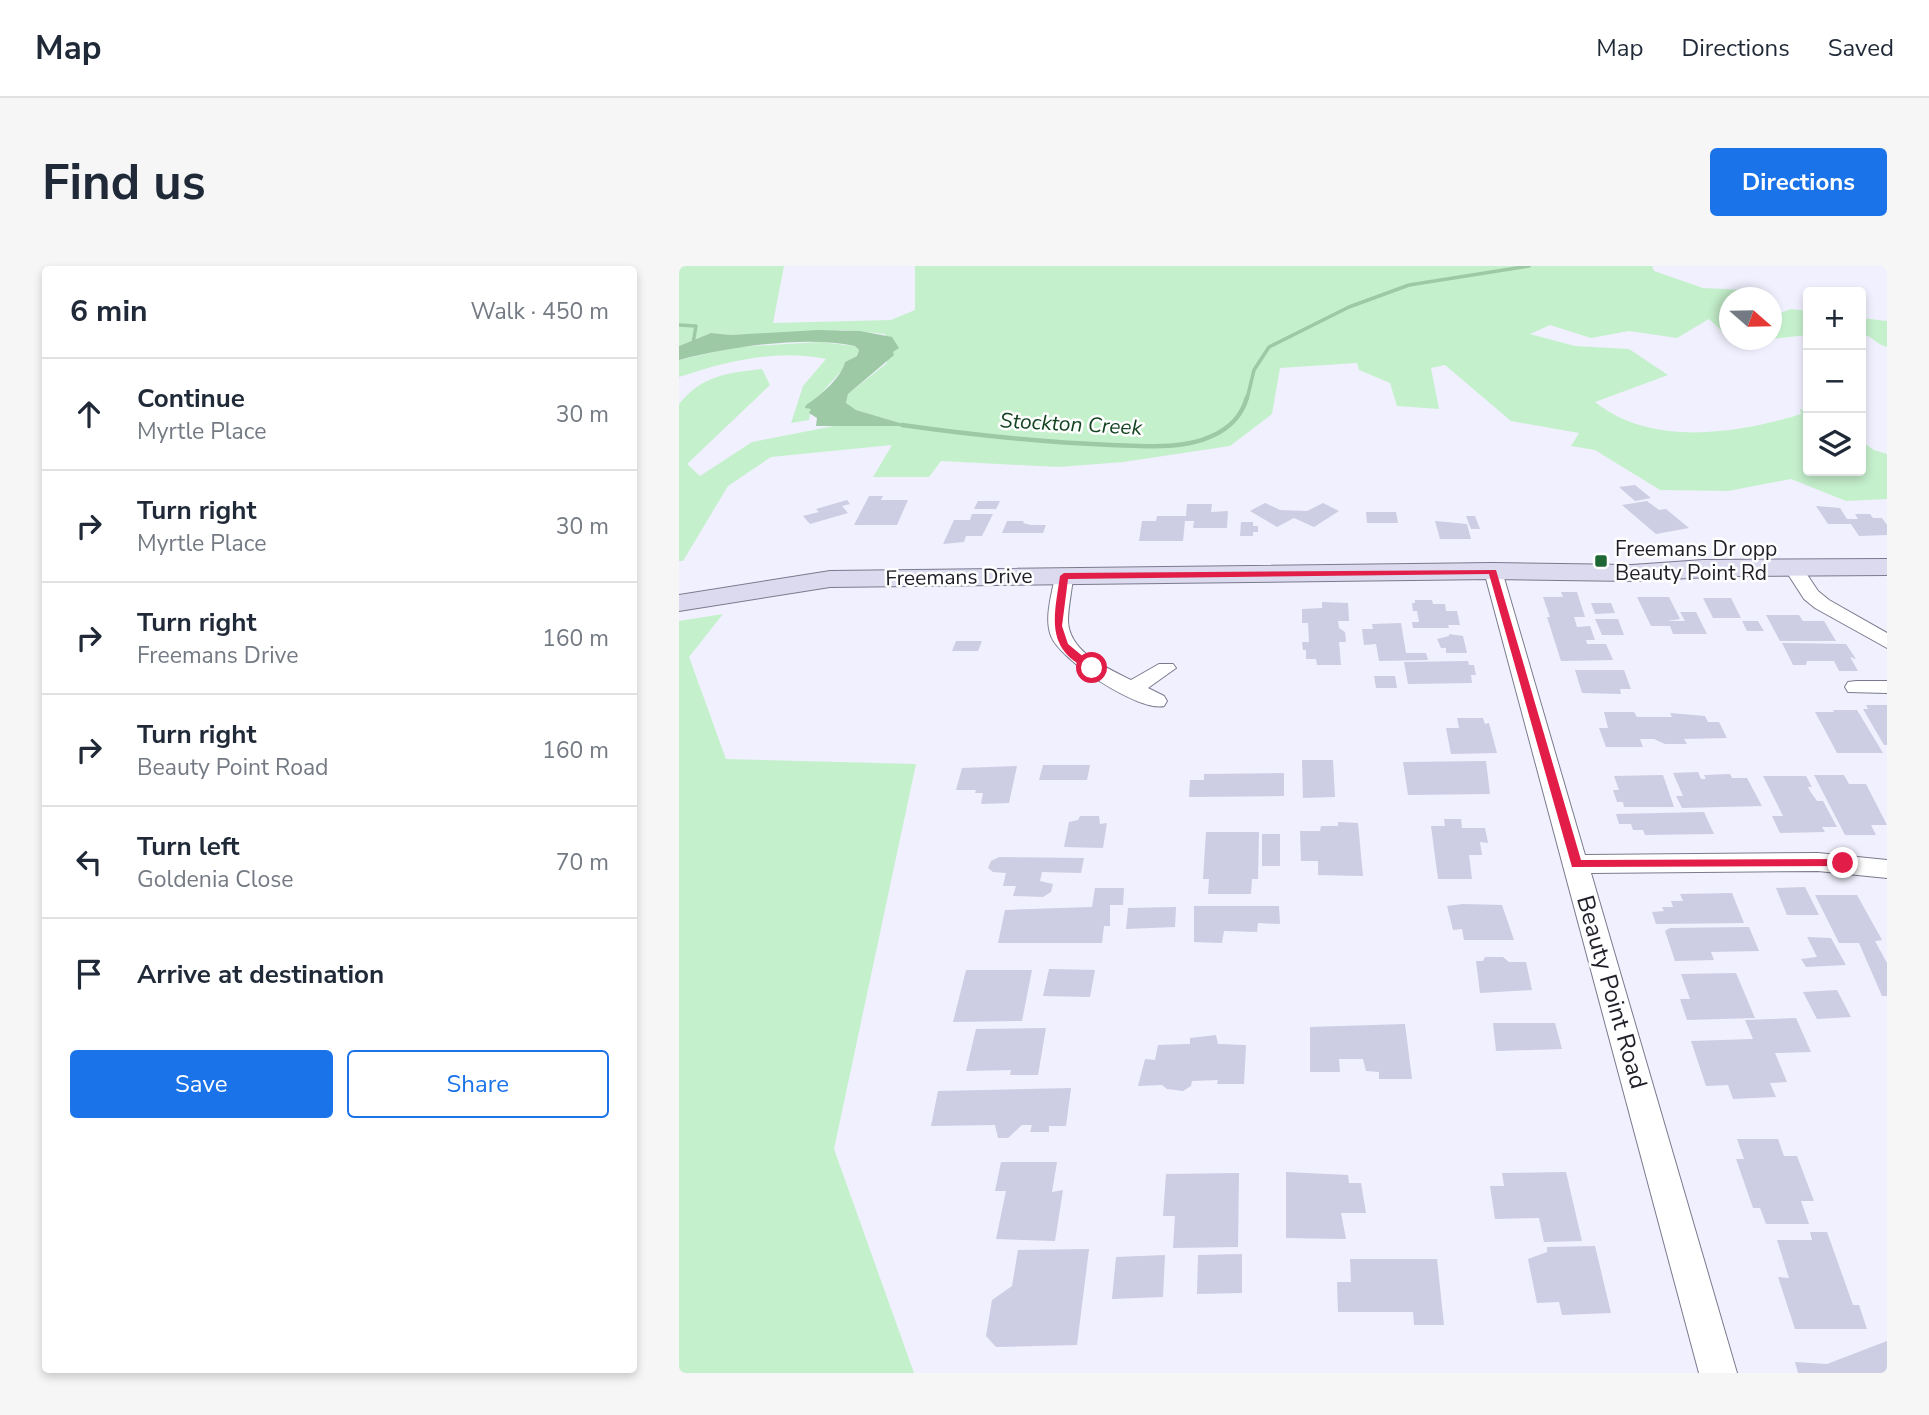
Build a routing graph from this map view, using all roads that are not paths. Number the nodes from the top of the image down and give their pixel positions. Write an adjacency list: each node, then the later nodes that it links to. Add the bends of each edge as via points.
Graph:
1 (1887, 567): 2 (main road, Freemans Drive)
2 (1793, 568): 3 (main road, Freemans Drive); 6 (street, via 1822,604)
3 (1493, 571): 4 (main road, Freemans Drive); 12 (street, Beauty Point Road)
4 (1064, 576): 5 (main road, Freemans Drive, via 830,579); 10 (street, via 1058,626 1064,645 1092,668)
5 (679, 603)
6 (1887, 642)
7 (1166, 668): 10 (street)
8 (1856, 687): 9 (street)
9 (1887, 687)
10 (1133, 688): 11 (street)
11 (1157, 701)
12 (1576, 864): 13 (street, via 1818,862); 14 (street, Beauty Point Road)
13 (1887, 869)
14 (1718, 1373)

